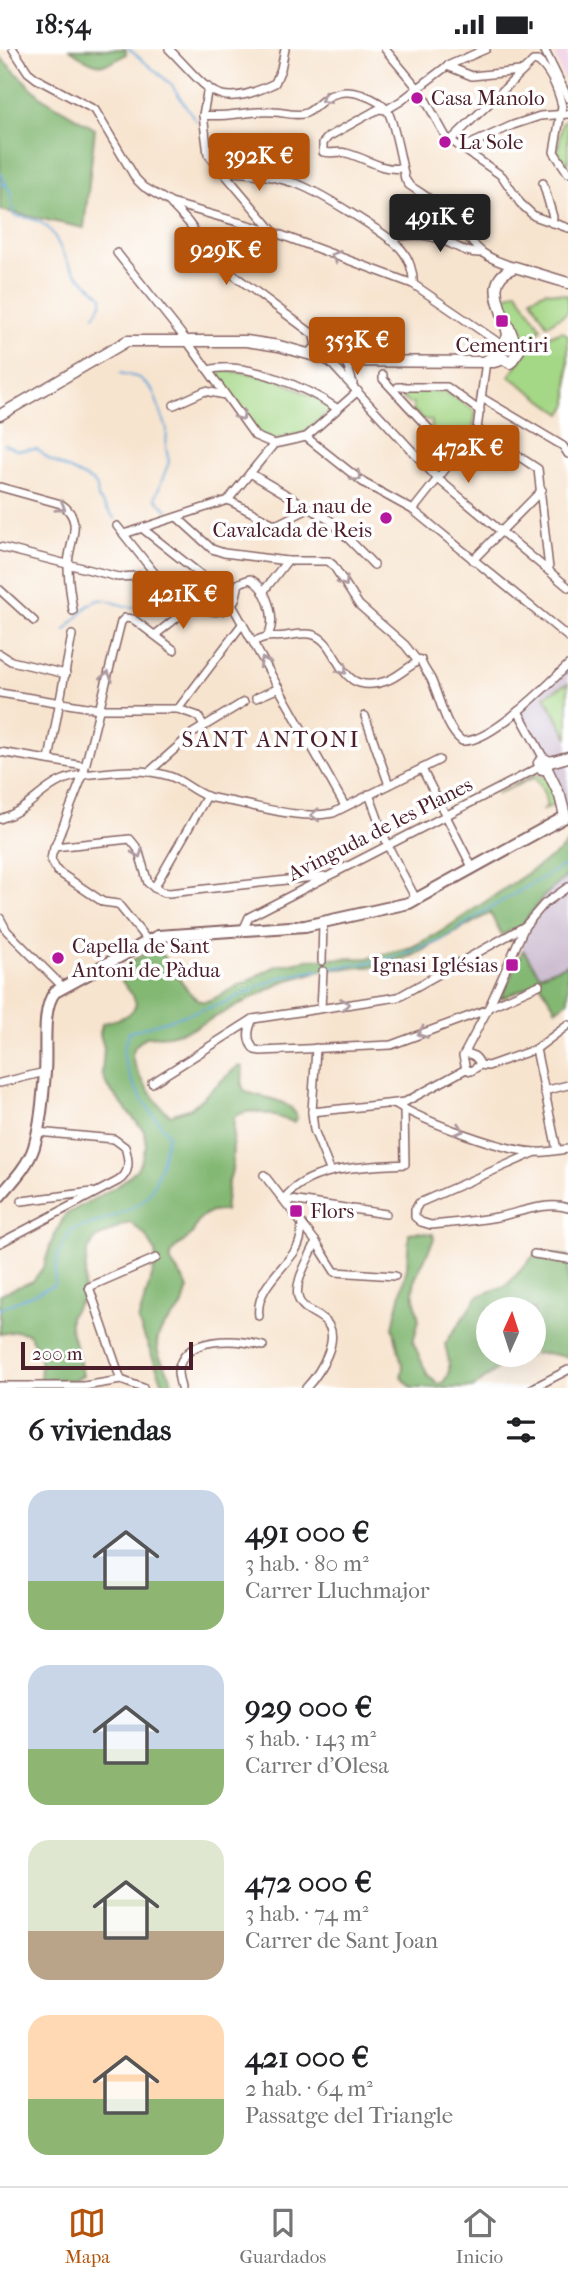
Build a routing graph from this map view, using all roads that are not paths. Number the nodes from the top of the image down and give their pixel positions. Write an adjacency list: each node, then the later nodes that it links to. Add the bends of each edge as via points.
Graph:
1 (13, 49): 22 (street, via 37,79 96,110 136,179)
2 (169, 49): 10 (street)
3 (285, 49): 10 (street, via 275,83 231,97)
4 (385, 49): 11 (street)
5 (486, 49): 7 (street)
6 (544, 49): 12 (street)
7 (447, 66): 8 (street, via 472,76); 11 (street)
8 (524, 70): 9 (street, via 538,61); 16 (street)
9 (554, 83): 12 (street); 14 (street)
10 (208, 87): 15 (street)
11 (417, 87): 13 (street); 16 (street)
12 (568, 100)
13 (386, 110): 15 (street, one-way to 15, via 363,95 341,92 320,100 307,113); 18 (street); 18 (street, via 379,109 328,137 323,152 342,152 380,168)
14 (566, 113): 17 (street, via 513,125); 20 (street, via 554,152)
15 (203, 114): 19 (street, via 208,154)
16 (451, 140): 17 (street)
17 (462, 148): 25 (street, via 502,176 534,215)
18 (402, 168): 30 (street, via 409,185 446,212)
19 (224, 172): 27 (street); 28 (street, via 303,185)
20 (568, 173)
21 (543, 183): 25 (street)
22 (170, 203): 23 (street); 24 (street)
23 (199, 213): 24 (street); 27 (street)
24 (188, 222): 36 (street, via 219,264)
25 (552, 223): 26 (street)
26 (568, 228)
27 (273, 232): 35 (street, one-way to 27)
28 (390, 240): 30 (street, via 435,237 473,254); 35 (street, via 407,258)
29 (117, 253): 37 (street)
30 (481, 253): 31 (street)
31 (494, 261): 32 (street); 33 (street)
32 (515, 267): 33 (street); 34 (street)
33 (502, 275): 38 (street, via 495,292 514,335)
34 (568, 283)
35 (413, 284): 38 (street)
36 (314, 335): 39 (street, via 316,347); 40 (street)
37 (187, 341): 39 (street, via 246,341); 43 (street); 51 (street, via 127,341)
38 (506, 349): 41 (street, via 499,362)
39 (306, 353): 40 (street)
40 (335, 357): 42 (street); 42 (street); 46 (street); 46 (street)
41 (486, 361): 42 (street); 48 (street)
42 (383, 362)
43 (208, 370): 47 (street); 50 (street, via 271,376)
44 (383, 375): 59 (street)
45 (398, 387): 52 (street, via 447,387)
46 (356, 389): 50 (street); 61 (street)
47 (225, 395): 49 (street, via 205,391); 56 (street, one-way to 56, via 255,436)
48 (482, 398): 52 (street); 57 (street)
49 (174, 405)
50 (338, 409): 54 (street)
51 (2, 411)
52 (480, 411): 53 (street)
53 (477, 429): 59 (street); 63 (street, via 538,469)
54 (306, 437): 56 (street); 66 (street, one-way to 66, via 364,483)
55 (568, 439): 57 (street)
56 (274, 444): 60 (street)
57 (563, 446): 58 (street)
58 (568, 454)
59 (455, 457): 61 (street)
60 (250, 473): 64 (street); 65 (street)
61 (438, 479): 66 (street); 70 (street)
62 (0, 487): 75 (street, one-way to 75, via 68,509 75,526)
63 (542, 490): 70 (street); 77 (street)
64 (228, 501): 65 (street, via 276,525); 67 (street)
65 (310, 508): 76 (street, via 331,521)
66 (413, 510): 73 (street)
67 (178, 518): 69 (street); 74 (street, via 212,549)
68 (117, 526): 71 (street)
69 (143, 529): 71 (street); 79 (street)
70 (502, 531): 73 (street); 77 (street)
71 (124, 534): 78 (street)
72 (0, 547): 75 (street)
73 (473, 560): 91 (street)
74 (287, 561): 83 (street); 95 (street, one-way to 95, via 328,561 359,605 405,645)
75 (67, 564): 78 (street, via 118,577); 85 (street)
76 (374, 565)
77 (549, 569): 81 (street)
78 (156, 575): 80 (street)
79 (205, 578)
80 (165, 583)
81 (568, 587)
82 (0, 590): 86 (street)
83 (263, 592): 84 (street, via 257,582 244,580); 90 (street, via 272,617)
84 (232, 605): 87 (street); 89 (street, via 213,612 194,604)
85 (73, 611)
86 (34, 621)
87 (243, 623): 92 (street); 104 (street)
88 (72, 635): 97 (street)
89 (155, 635): 93 (street); 103 (street, one-way to 89, via 118,628 125,618)
90 (268, 635): 92 (street); 95 (street, one-way to 95, via 317,636 344,674 359,682 387,681)
91 (568, 637)
92 (255, 642): 98 (street, one-way to 92)
93 (174, 649)
94 (0, 654): 97 (street, via 11,661)
95 (417, 662): 105 (street, via 432,681 451,727 462,741 482,738)
96 (568, 665): 105 (street)
97 (66, 674): 102 (street)
98 (279, 688): 100 (street); 122 (street)
99 (0, 694): 102 (street)
100 (256, 698)
101 (244, 702): 107 (street)
102 (59, 704): 103 (street); 110 (street)
103 (99, 709): 104 (street); 114 (street)
104 (178, 709): 107 (street, via 198,716)
105 (518, 711): 113 (street)
106 (365, 716): 119 (street)
107 (204, 726): 116 (street)
108 (0, 752): 110 (street)
109 (568, 757): 113 (street)
110 (49, 760): 112 (street)
111 (439, 760): 115 (street)
112 (67, 763): 114 (street); 118 (street)
113 (545, 764): 123 (street, Avinguda de les Planes); 124 (street)
114 (84, 766): 117 (street)
115 (422, 769): 119 (street); 123 (street)
116 (149, 772): 117 (street); 121 (street, via 170,776)
117 (83, 775): 118 (street); 127 (street)
118 (73, 777): 125 (street, via 49,785 18,812)
119 (389, 785): 120 (street)
120 (369, 795): 122 (street); 126 (street)
121 (207, 796): 122 (street, one-way to 121, via 333,813 299,815); 131 (street)
122 (345, 806)
123 (445, 816): 126 (street, Avinguda de les Planes); 128 (street)
124 (567, 817): 128 (main road)
125 (0, 819)
126 (388, 846): 129 (street, Avinguda de les Planes); 132 (street)
127 (54, 847): 131 (street, one-way to 131, via 130,839); 137 (street, via 51,860 57,871 103,902 118,904)
128 (472, 867): 132 (main road)
129 (329, 875): 131 (street, via 179,893); 136 (street, Avinguda de les Planes, via 249,917)
130 (568, 887): 135 (street, via 544,904)
131 (154, 888)
132 (416, 899): 133 (main road)
133 (323, 922): 136 (main road); 140 (street)
134 (1, 923): 143 (street)
135 (525, 926): 138 (street); 139 (street)
136 (243, 930): 137 (main road)
137 (147, 940): 143 (main road)
138 (496, 941): 139 (street); 144 (street, one-way to 138, via 398,997)
139 (514, 948): 145 (street)
140 (322, 961)
141 (323, 971): 144 (street)
142 (539, 985): 145 (street)
143 (63, 987): 153 (main road, via 51,996 47,1010)
144 (321, 1008): 146 (street)
145 (488, 1008): 148 (street, one-way to 148, via 391,1045); 150 (street)
146 (253, 1019): 148 (street, via 248,1029 254,1050); 155 (street)
147 (568, 1025): 149 (street)
148 (316, 1048): 161 (street)
149 (536, 1049): 151 (street); 157 (street)
150 (464, 1054): 151 (street, via 474,1055); 152 (street)
151 (480, 1065): 152 (street)
152 (466, 1069): 158 (street)
153 (45, 1072): 154 (street); 163 (main road)
154 (0, 1083)
155 (152, 1083)
156 (568, 1085): 157 (street)
157 (544, 1091): 166 (street)
158 (412, 1097): 159 (street); 162 (street)
159 (396, 1104): 160 (street); 161 (street)
160 (404, 1109): 162 (street); 169 (street, via 405,1164)
161 (312, 1112): 169 (street)
162 (414, 1115): 164 (street, one-way to 164)
163 (37, 1132): 171 (street, via 103,1137 125,1147 125,1177); 172 (main road, via 26,1164)
164 (511, 1148): 167 (street); 168 (street)
165 (568, 1149): 166 (street)
166 (557, 1150): 167 (street)
167 (536, 1152): 168 (street)
168 (513, 1162): 175 (street, via 419,1203 415,1217 431,1225 547,1206)
169 (330, 1171): 173 (street, via 290,1191)
170 (264, 1175): 173 (street)
171 (96, 1192): 174 (street); 178 (street)
172 (0, 1196)
173 (284, 1199): 176 (street); 177 (street)
174 (22, 1201)
175 (568, 1208)
176 (386, 1214)
177 (302, 1224): 179 (street); 184 (street, via 295,1252 278,1269 257,1305)
178 (0, 1243)
179 (316, 1243): 183 (street, via 335,1272); 191 (street, via 297,1287 298,1299 327,1322 332,1333 329,1351)
180 (534, 1254): 182 (street)
181 (156, 1258): 187 (street, via 89,1287)
182 (568, 1259)
183 (395, 1276)
184 (259, 1316)
185 (263, 1346): 190 (street, via 213,1340 198,1347 184,1357 178,1372)
186 (568, 1370): 192 (street)
187 (121, 1380): 188 (street, via 84,1386); 189 (street)
188 (0, 1385)
189 (143, 1388)
190 (181, 1388)
191 (306, 1388)
192 (533, 1388)

